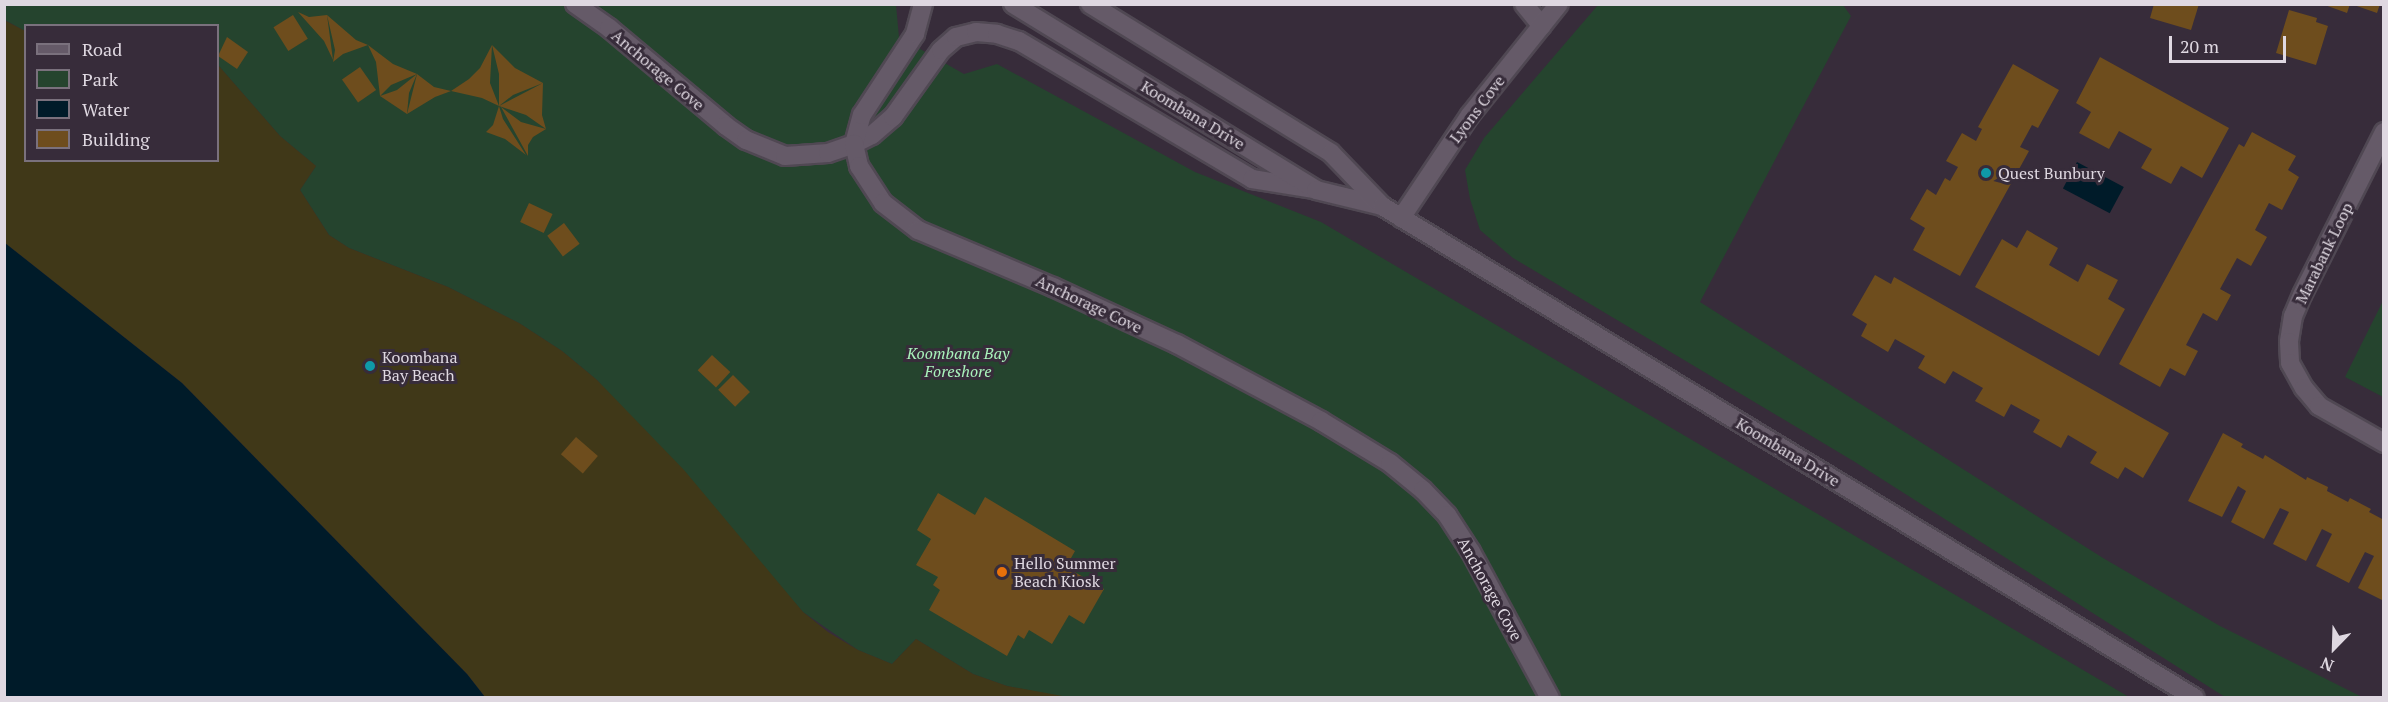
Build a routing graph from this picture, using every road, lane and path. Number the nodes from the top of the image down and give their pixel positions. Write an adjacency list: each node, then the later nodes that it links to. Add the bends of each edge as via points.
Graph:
1 (574, 4): 9 (main road, Anchorage Cove, via 746,140 785,156 828,153)
2 (923, 4): 9 (main road, via 915,34 862,115)
3 (1012, 4): 10 (main road, Koombana Drive)
4 (1090, 4): 11 (main road, Koombana Drive, via 1331,153)
5 (1524, 4): 7 (main road)
6 (1559, 4): 7 (main road, Lyons Cove)
7 (1542, 26): 12 (main road, Lyons Cove, via 1470,116)
8 (2384, 132): 13 (main road, Marabank Loop, via 2302,295 2289,342 2290,363 2319,406)
9 (854, 144): 10 (main road, via 893,117 941,50 956,37 976,32 997,34 1019,41 1252,179); 14 (main road, Anchorage Cove, via 859,166 883,203 918,230 1178,344 1390,463 1447,515)
10 (1316, 190): 11 (main road, Koombana Drive)
11 (1382, 206): 12 (main road, Koombana Drive)
12 (1401, 218): 15 (main road, Koombana Drive)
13 (2384, 443)
14 (1550, 698)
15 (2195, 698)

